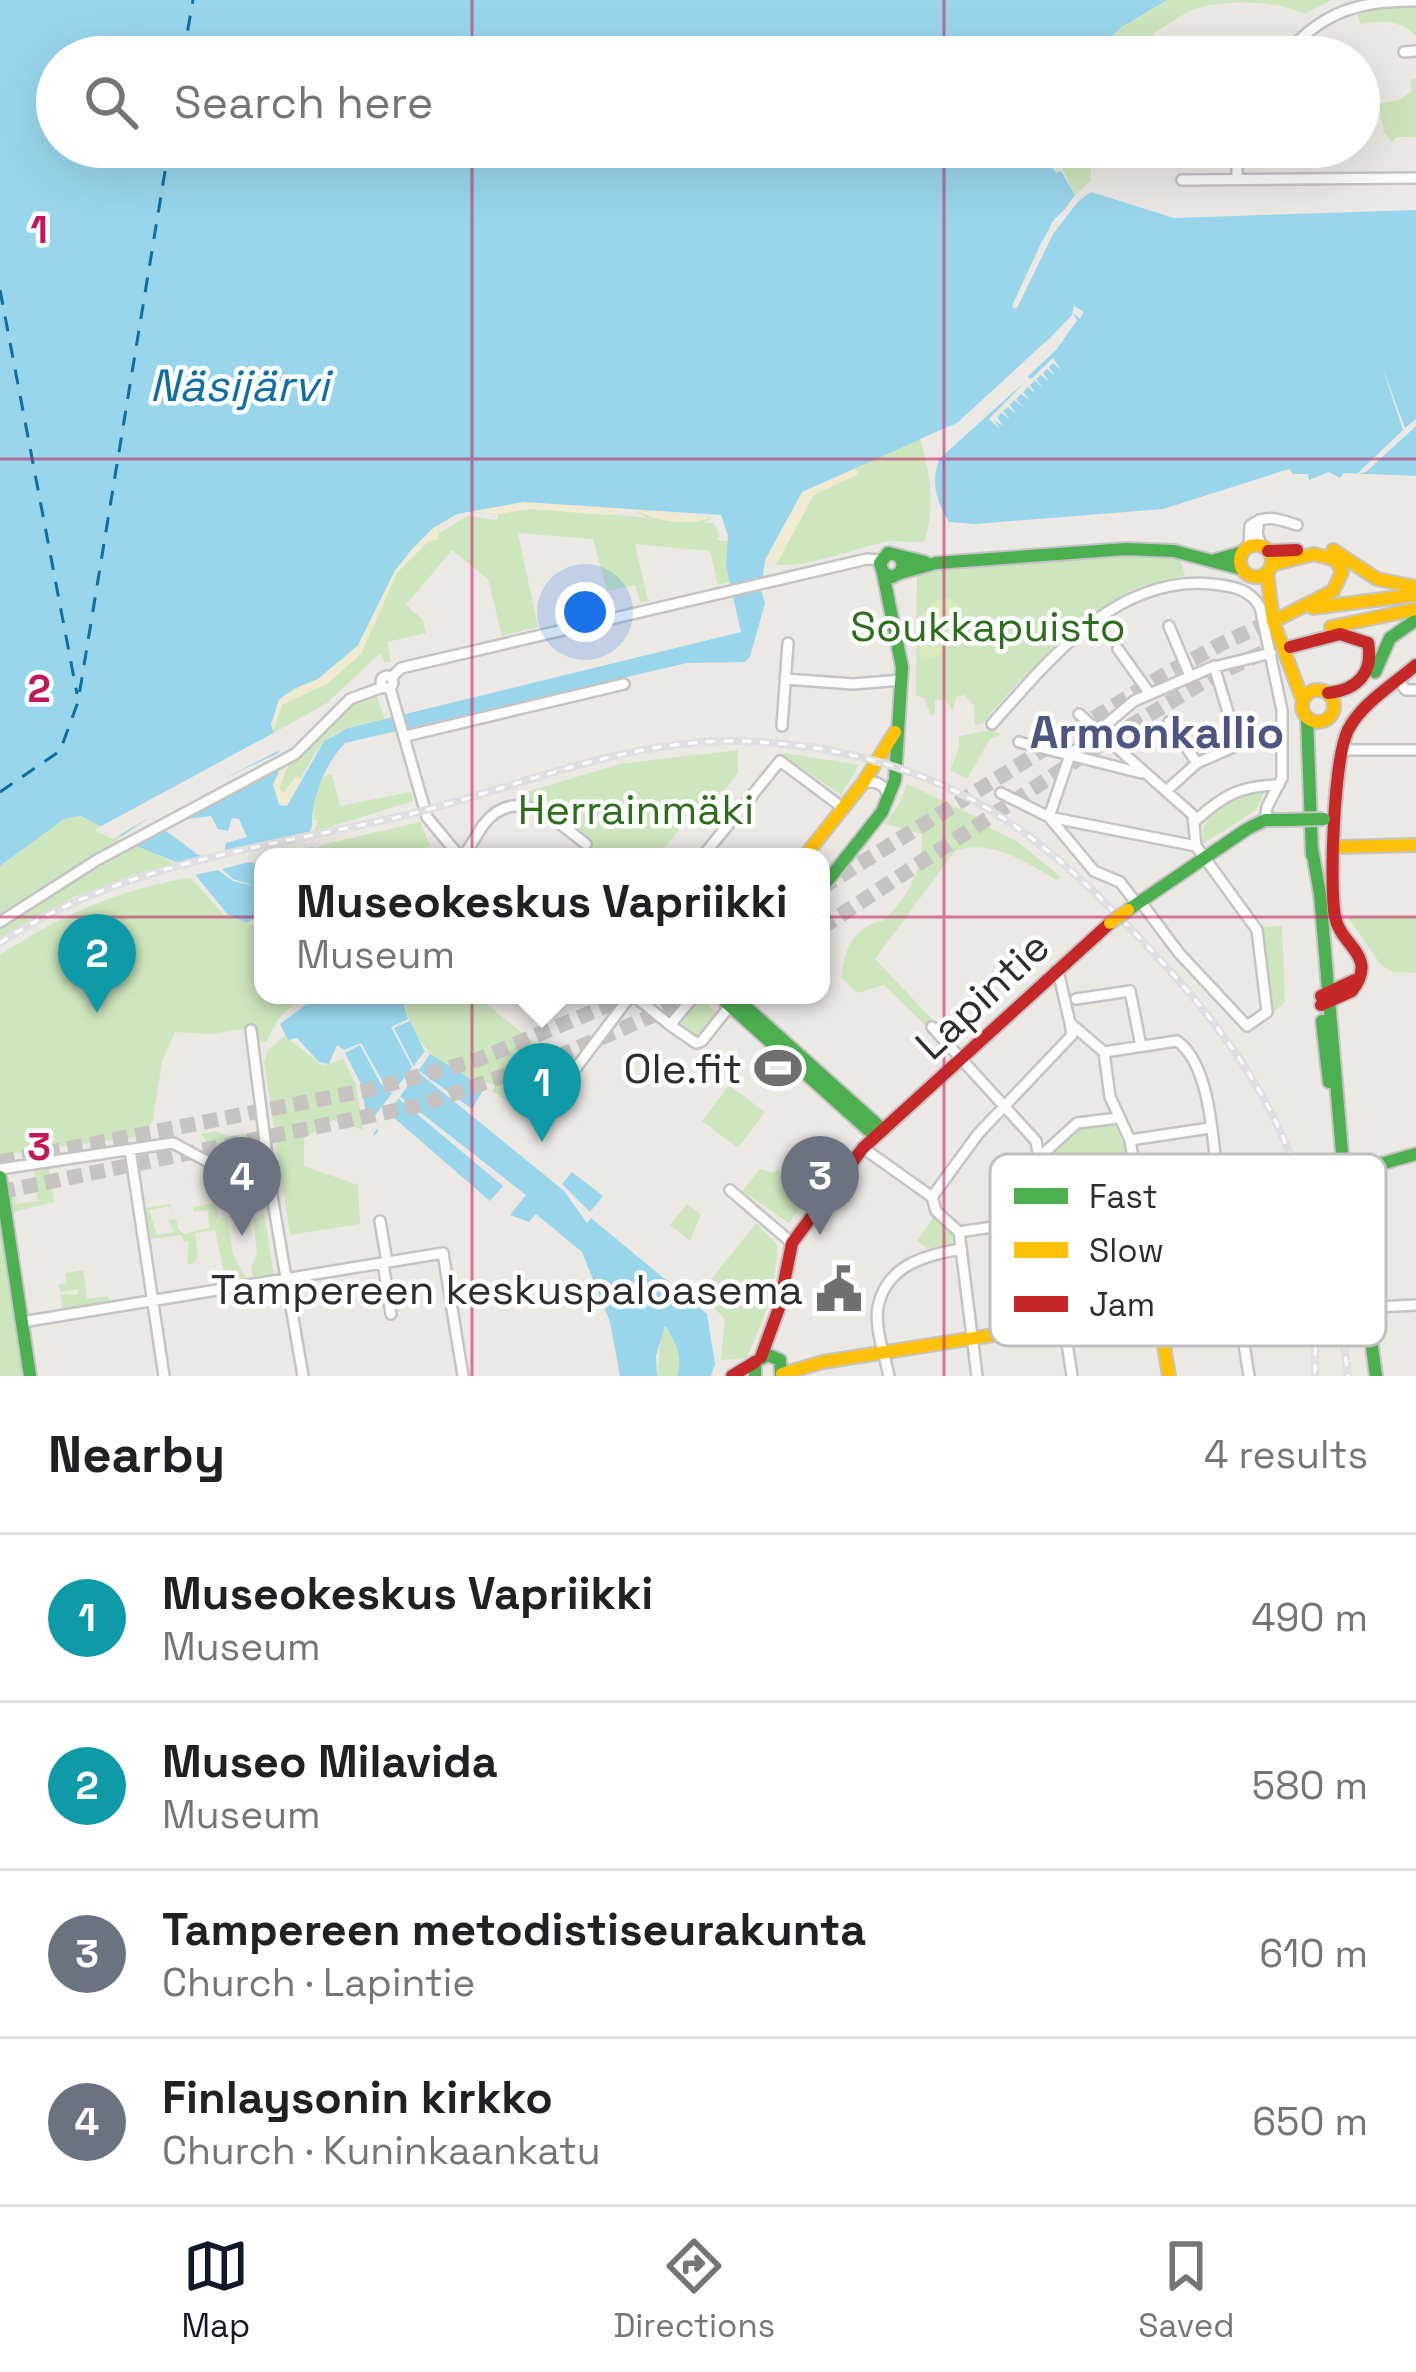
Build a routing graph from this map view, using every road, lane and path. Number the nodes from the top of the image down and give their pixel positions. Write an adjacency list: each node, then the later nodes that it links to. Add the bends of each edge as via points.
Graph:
1 (1416, 1): 2 (street, via 1335,13)
2 (1303, 36)
3 (1416, 51): 4 (street)
4 (1403, 52)
5 (1237, 168): 7 (street)
6 (1416, 178): 7 (street)
7 (1237, 179): 8 (street)
8 (1183, 180)
9 (1297, 525): 10 (street, via 1259,520)
10 (1260, 556): 11 (main road); 14 (main road); 14 (main road, via 1260,576); 15 (main road, via 1324,548); 15 (main road, via 1322,554 1342,572 1333,592 1282,617); 16 (main road)
11 (1206, 561): 12 (main road, via 1126,549); 14 (main road)
12 (937, 563): 13 (main road); 13 (main road, via 888,553)
13 (890, 571): 28 (main road); 30 (street, via 867,559 401,668)
14 (1245, 572): 16 (main road)
15 (1416, 591)
16 (1269, 597): 23 (main road)
17 (1416, 609): 33 (main road, via 1289,644 1341,633 1368,643 1366,675 1346,692)
18 (1416, 620): 36 (main road, via 1390,638 1364,687)
19 (1168, 626): 26 (street)
20 (788, 643): 27 (street)
21 (1118, 649): 34 (street)
22 (1270, 653): 25 (street); 41 (street, via 1260,608 1246,592 1206,584 1153,590 1097,620); 54 (street, via 1282,710)
23 (1288, 662): 33 (main road); 35 (main road)
24 (1416, 665): 29 (main road)
25 (1214, 666): 26 (street); 51 (street, via 1238,745)
26 (1190, 676): 34 (street)
27 (785, 679): 28 (street); 42 (street)
28 (902, 680): 43 (main road)
29 (1398, 681): 32 (street); 48 (main road, via 1351,726)
30 (388, 684): 45 (street); 74 (street, via 350,699 295,754)
31 (624, 684): 45 (street)
32 (1416, 690)
33 (1323, 692): 35 (main road); 36 (main road)
34 (1150, 694): 44 (street)
35 (1303, 701): 38 (main road)
36 (1334, 710): 39 (main road)
37 (1079, 714): 44 (street)
38 (1307, 717): 39 (main road); 50 (main road)
39 (1323, 721): 50 (main road)
40 (1169, 722): 51 (street)
41 (992, 724)
42 (782, 725)
43 (896, 731): 53 (main road); 57 (main road)
44 (1100, 732): 49 (street); 52 (street)
45 (405, 733): 66 (street, via 421,793)
46 (1019, 742): 49 (street)
47 (1416, 750): 48 (street)
48 (1342, 751): 61 (main road)
49 (1070, 755): 52 (street); 59 (street)
50 (1308, 758): 70 (main road)
51 (1197, 763): 55 (street)
52 (1146, 775): 55 (street)
53 (863, 784): 57 (street, via 879,784); 58 (main road)
54 (1279, 785): 60 (street); 62 (street, via 1225,794)
55 (1166, 791): 62 (street)
56 (1000, 793): 59 (street)
57 (888, 800): 72 (main road)
58 (840, 806): 68 (street, via 780,761); 69 (main road)
59 (1049, 817): 71 (street); 73 (street, via 1094,871 1120,881)
60 (1265, 820): 61 (main road, bridge); 71 (main road, Lapintie)
61 (1331, 820): 65 (main road)
62 (1195, 821): 71 (street)
63 (586, 844): 67 (street, via 524,805 491,817)
64 (1416, 845): 65 (main road)
65 (1337, 847): 77 (main road, via 1336,924 1359,955)
66 (452, 848)
67 (468, 848)
68 (709, 848)
69 (811, 848)
70 (1312, 849): 75 (main road); 79 (main road)
71 (1200, 852): 73 (main road, Lapintie); 73 (street, via 1257,930 1267,1012 1247,1026)
72 (830, 878)
73 (1135, 905): 76 (main road, Lapintie, bridge)
74 (0, 922)
75 (1326, 968): 77 (main road, via 1334,979); 79 (main road)
76 (1058, 970): 85 (street); 91 (main road, Lapintie)
77 (1355, 979): 79 (main road)
78 (1076, 999): 89 (street, via 1134,993)
79 (1325, 1000): 103 (main road, via 1325,1056)
80 (625, 1004): 92 (street)
81 (643, 1004): 86 (street)
82 (688, 1004): 86 (street)
83 (729, 1004): 86 (street, via 699,1043)
84 (740, 1004): 96 (main road)
85 (1070, 1023): 90 (street); 93 (street, via 1072,1035)
86 (670, 1025)
87 (932, 1027): 91 (street)
88 (251, 1030): 108 (street)
89 (1141, 1046): 90 (street); 95 (street, via 1183,1044 1200,1070)
90 (1104, 1052): 94 (street)
91 (962, 1060): 93 (street); 96 (main road, Lapintie)
92 (576, 1068)
93 (1005, 1105): 100 (street, via 1033,1135); 109 (street)
94 (1118, 1118): 97 (street); 100 (street, via 1077,1123)
95 (1210, 1128): 97 (street); 102 (street)
96 (879, 1133): 98 (main road, Lapintie)
97 (1130, 1140): 101 (street)
98 (863, 1148): 109 (street); 113 (main road, Lapintie)
99 (130, 1150): 106 (street); 108 (street, via 175,1144); 117 (street)
100 (1038, 1154)
101 (1132, 1154)
102 (1214, 1154)
103 (1342, 1154)
104 (1416, 1154): 105 (main road, bridge)
105 (1386, 1162)
106 (0, 1173): 121 (main road)
107 (730, 1190): 113 (street)
108 (272, 1196): 116 (street)
109 (932, 1198): 112 (street)
110 (380, 1222): 115 (street)
111 (990, 1227): 112 (street)
112 (958, 1232): 114 (street)
113 (792, 1243): 122 (main road, Lapintie)
114 (961, 1249): 124 (street); 129 (street, via 915,1259 889,1285 877,1309)
115 (385, 1263): 116 (street); 120 (street); 135 (street, via 443,1253)
116 (288, 1279): 117 (street); 134 (street)
117 (153, 1301): 121 (street); 133 (street)
118 (1416, 1305): 119 (street)
119 (1386, 1306)
120 (392, 1314)
121 (22, 1322): 132 (main road)
122 (769, 1332): 130 (main road, Lapintie); 131 (main road)
123 (990, 1336): 124 (main road)
124 (974, 1338): 129 (main road); 138 (street)
125 (1067, 1346): 139 (street)
126 (1164, 1346): 140 (main road)
127 (1244, 1346): 141 (street)
128 (1369, 1346): 142 (main road)
129 (884, 1352): 131 (main road); 137 (street)
130 (757, 1365): 131 (main road); 136 (main road)
131 (780, 1367)
132 (31, 1376)
133 (164, 1376)
134 (303, 1376)
135 (463, 1376)
136 (732, 1376)
137 (889, 1376)
138 (976, 1376)
139 (1072, 1376)
140 (1169, 1376)
141 (1249, 1376)
142 (1375, 1376)

